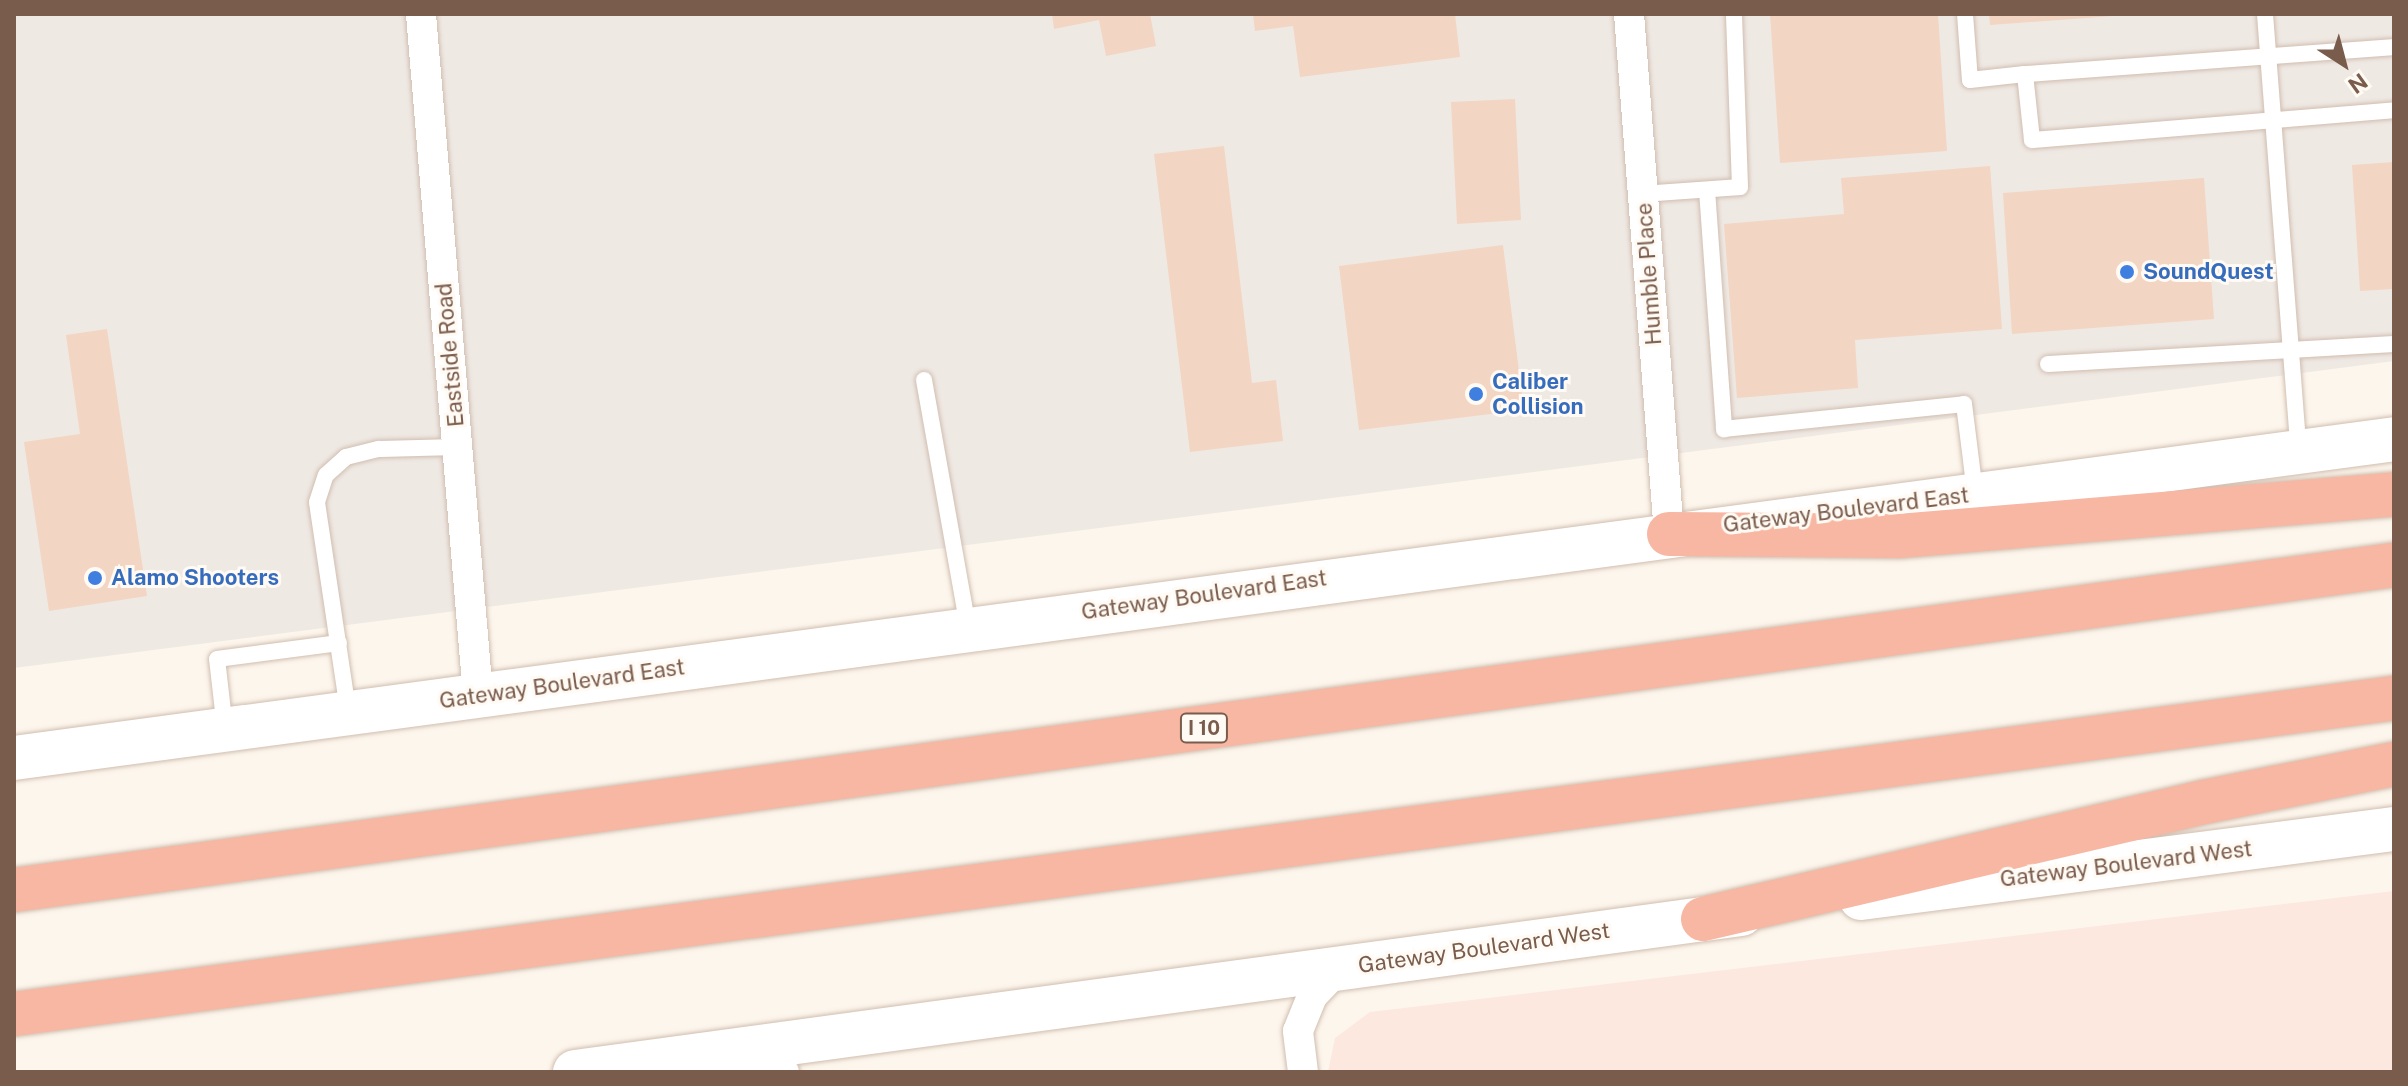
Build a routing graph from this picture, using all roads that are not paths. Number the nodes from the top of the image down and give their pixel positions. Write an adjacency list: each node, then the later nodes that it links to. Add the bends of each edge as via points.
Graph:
1 (421, 14): 18 (street, Eastside Road)
2 (1629, 14): 12 (street, Humble Place)
3 (1734, 14): 11 (lane, via 1740,187)
4 (1965, 14): 8 (lane, via 1970,80)
5 (2265, 14): 7 (lane)
6 (2394, 47): 7 (lane)
7 (2268, 53): 8 (lane); 10 (lane)
8 (2025, 74): 10 (lane, via 2032,140)
9 (2394, 110): 10 (lane)
10 (2274, 118): 14 (lane)
11 (1707, 190): 12 (lane); 20 (lane, via 1724,429 1964,404)
12 (1643, 194): 22 (street, Humble Place)
13 (2394, 344): 14 (lane)
14 (2291, 352): 15 (lane); 19 (lane)
15 (2048, 364)
16 (924, 380): 24 (lane)
17 (2394, 439): 19 (main road, Gateway Boulevard East)
18 (458, 447): 25 (lane, via 379,449 346,457 326,475 317,502); 26 (street, Eastside Road)
19 (2299, 451): 20 (main road, Gateway Boulevard East)
20 (1975, 494): 22 (main road, Gateway Boulevard East)
21 (2394, 494): 22 (highway, via 1899,536)
22 (1669, 534): 24 (main road, Gateway Boulevard East)
23 (2394, 565): 33 (highway, I 10)
24 (968, 627): 26 (main road, Gateway Boulevard East)
25 (339, 643): 28 (lane); 29 (lane, via 217,659)
26 (478, 696): 28 (main road, Gateway Boulevard East)
27 (2394, 698): 36 (highway)
28 (349, 713): 29 (main road, Gateway Boulevard East)
29 (225, 730): 30 (main road, Gateway Boulevard East)
30 (14, 758)
31 (2394, 764): 34 (highway, via 2204,802)
32 (2394, 829): 34 (main road, Gateway Boulevard West)
33 (14, 890)
34 (1703, 919): 35 (main road, Gateway Boulevard West)
35 (1339, 968): 37 (main road, Gateway Boulevard West); 40 (street, via 1312,996 1298,1031)
36 (14, 1014)
37 (627, 1065): 38 (main road, Gateway Boulevard West); 39 (street)
38 (575, 1072)
39 (784, 1072)
40 (1303, 1072)

